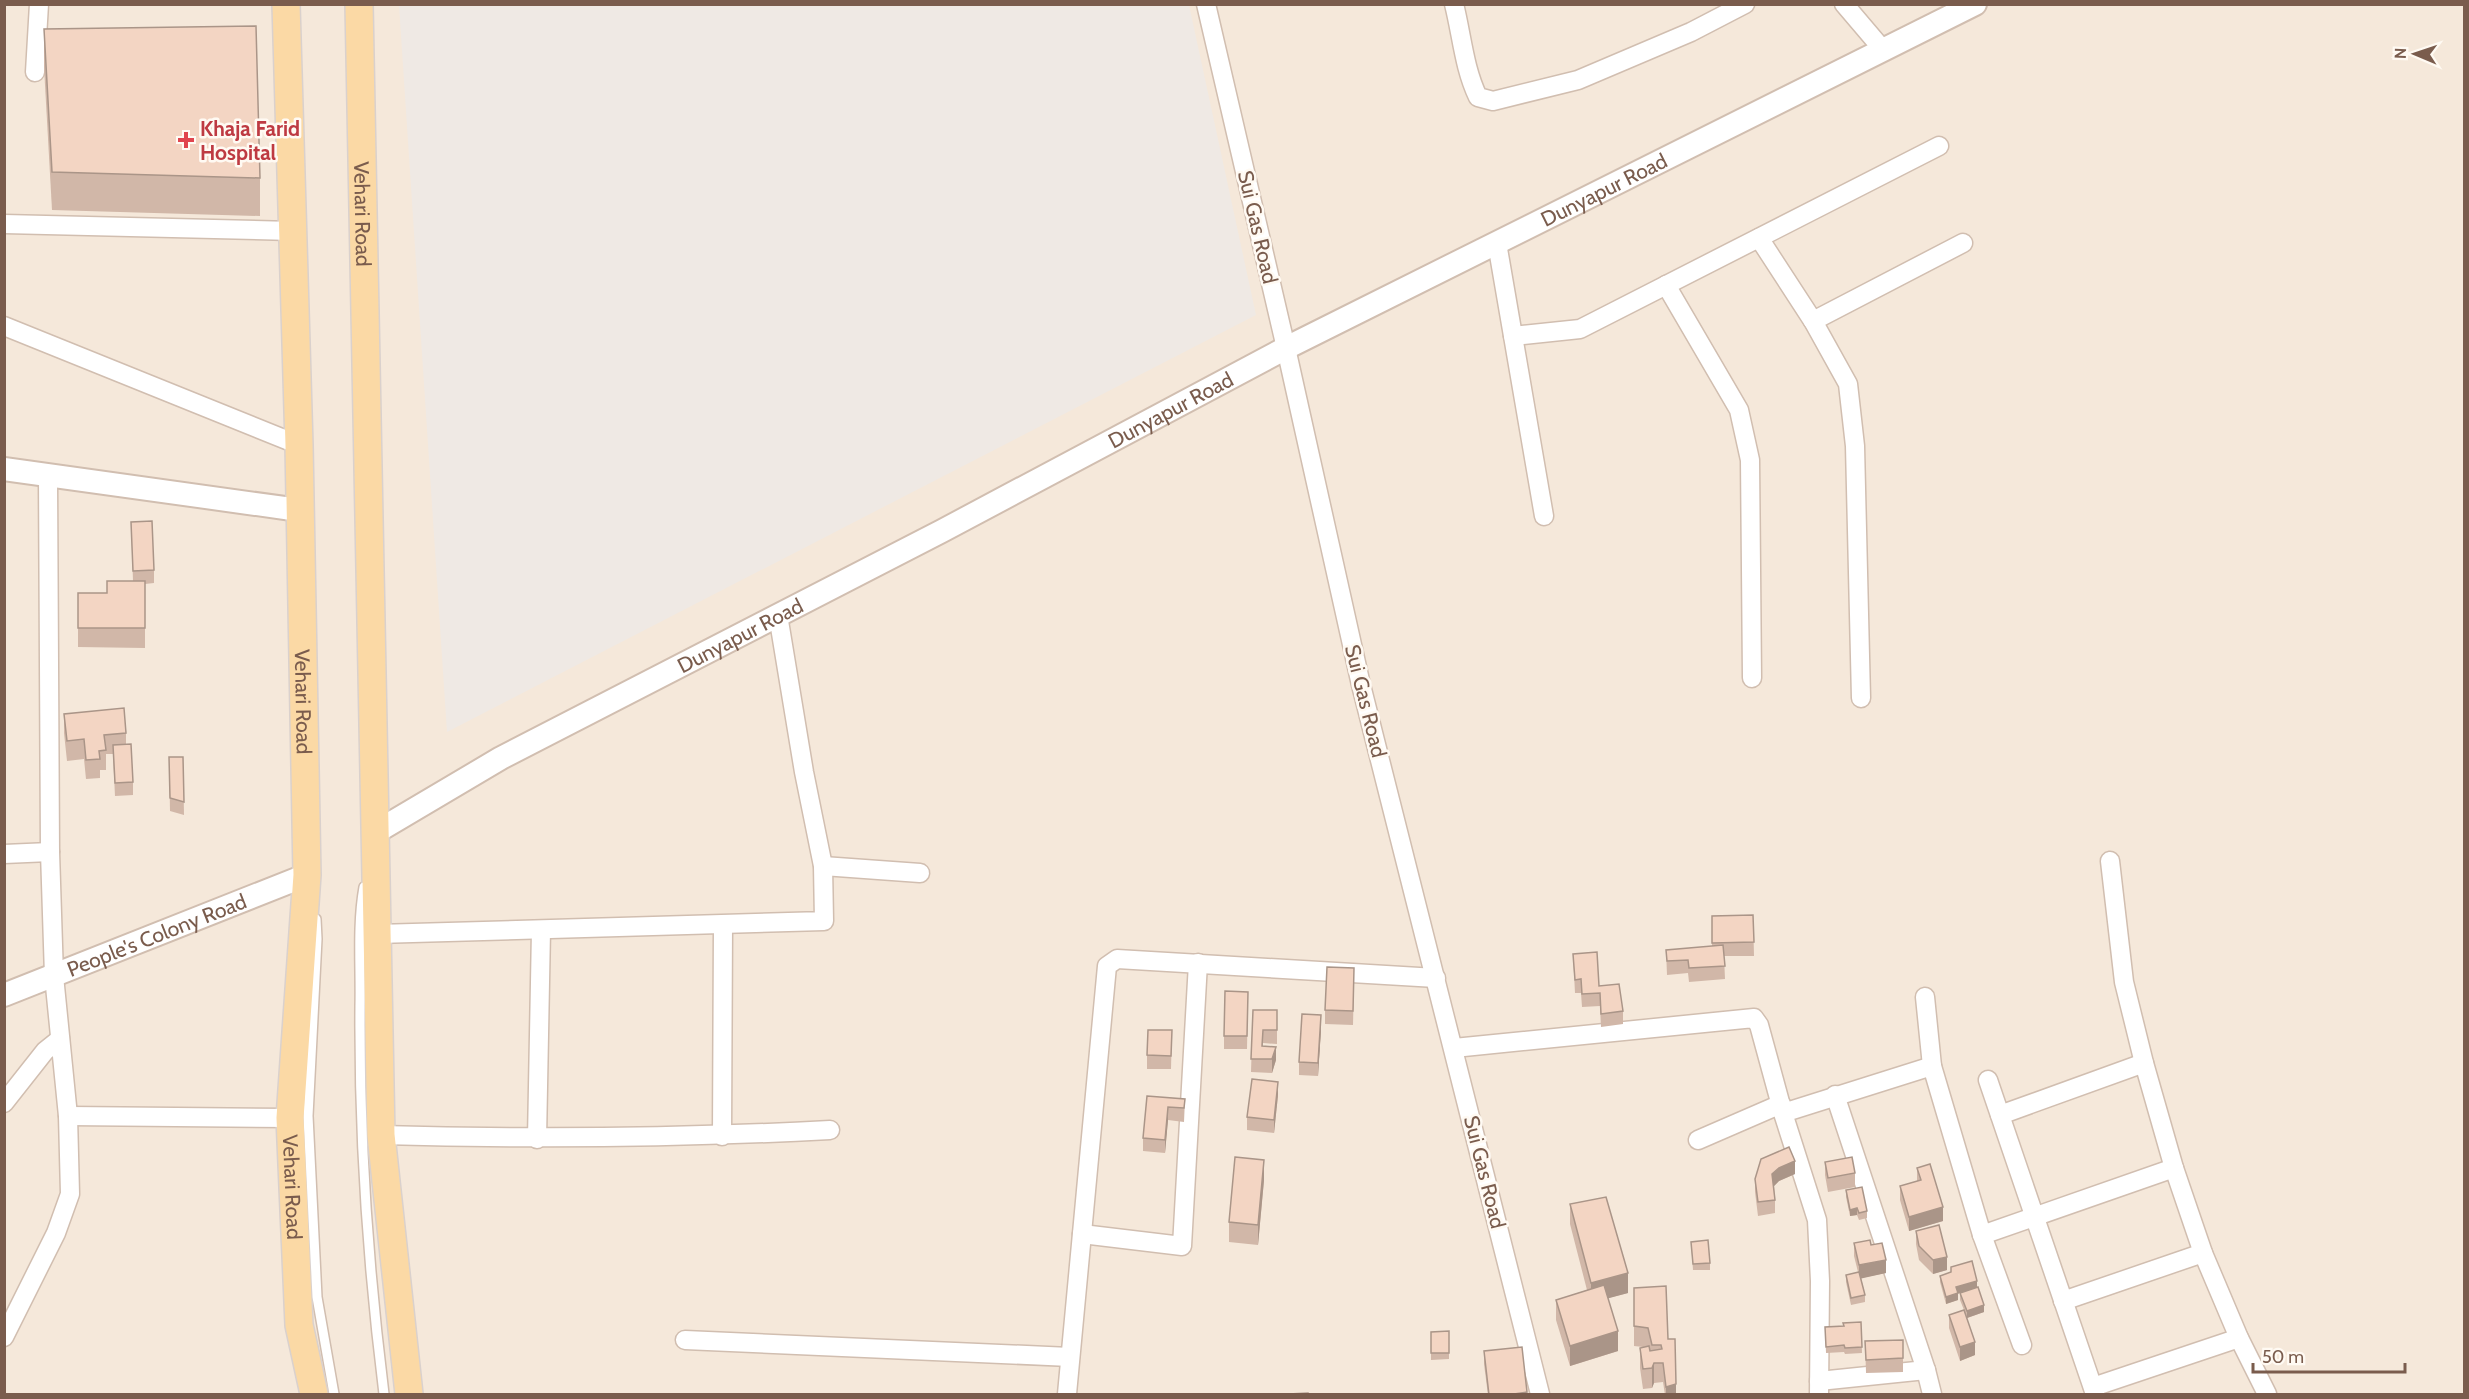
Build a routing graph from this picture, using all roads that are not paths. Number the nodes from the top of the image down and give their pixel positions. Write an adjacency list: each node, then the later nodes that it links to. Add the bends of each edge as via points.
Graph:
1 (39, 4): 10 (street)
2 (286, 4): 13 (main road, Vehari Road)
3 (359, 4): 30 (main road, Vehari Road)
4 (1206, 4): 21 (street, Sui Gas Road)
5 (1454, 4): 6 (street, via 1468,76 1478,97 1493,101 1578,80 1691,32)
6 (1744, 4)
7 (1844, 4): 9 (street)
8 (1975, 4): 9 (street, Dunyapur Road)
9 (1884, 51): 15 (street, Dunyapur Road)
10 (35, 72)
11 (1939, 146): 14 (street)
12 (4, 224): 13 (street)
13 (293, 231): 22 (main road, Vehari Road)
14 (1759, 238): 17 (street); 18 (street)
15 (1497, 243): 20 (street); 21 (street, Dunyapur Road)
16 (1963, 243): 18 (street)
17 (1666, 285): 20 (street, via 1580,329); 28 (street, via 1739,410 1750,460)
18 (1813, 321): 29 (street, via 1848,384 1855,446)
19 (4, 326): 22 (street)
20 (1513, 336): 26 (street)
21 (1286, 348): 27 (street, Dunyapur Road); 42 (street, Sui Gas Road, via 1361,685)
22 (299, 445): 25 (main road, Vehari Road)
23 (4, 468): 24 (street)
24 (48, 476): 25 (street); 31 (street)
25 (299, 510): 36 (main road, Vehari Road)
26 (1544, 516)
27 (778, 615): 30 (street, Dunyapur Road, via 501,758); 34 (street)
28 (1752, 678)
29 (1861, 698)
30 (375, 832): 39 (main road, Vehari Road); 77 (lane, via 363,891 359,1094 365,1211)
31 (50, 852): 32 (street); 41 (street)
32 (4, 854)
33 (2110, 861): 47 (street, via 2124,982)
34 (823, 866): 35 (street); 37 (street, via 824,921)
35 (920, 873)
36 (307, 874): 41 (street, People's Colony Road); 55 (main road, Vehari Road); 76 (lane, via 315,904 317,939 308,1116 312,1234 317,1298)
37 (723, 925): 38 (street); 58 (street)
38 (541, 930): 39 (street); 59 (street)
39 (377, 934): 57 (main road, Vehari Road)
40 (1198, 963): 42 (street); 63 (street, via 1117,959 1107,966); 63 (street, via 1182,1246)
41 (54, 976): 43 (street, People's Colony Road); 45 (street)
42 (1436, 978): 46 (street, Sui Gas Road)
43 (4, 995)
44 (1925, 997): 48 (street)
45 (60, 1039): 51 (street, via 45,1051); 54 (street)
46 (1454, 1048): 52 (street, via 1754,1018); 80 (street, Sui Gas Road)
47 (2144, 1063): 53 (street); 61 (street)
48 (1932, 1066): 50 (street); 64 (street)
49 (1988, 1080): 53 (street)
50 (1835, 1095): 52 (street); 72 (street)
51 (4, 1103)
52 (1782, 1109): 60 (street); 73 (street, via 1817,1220)
53 (2000, 1114): 62 (street)
54 (68, 1116): 55 (street); 67 (street, via 70,1194 57,1233)
55 (290, 1118): 75 (main road, Vehari Road, via 299,1324)
56 (830, 1130): 58 (street)
57 (381, 1135): 59 (street); 78 (main road, Vehari Road)
58 (722, 1136): 59 (street)
59 (537, 1139)
60 (1698, 1140)
61 (2174, 1168): 62 (street); 65 (street)
62 (2035, 1216): 64 (street); 66 (street)
63 (1082, 1234): 71 (street)
64 (1982, 1235): 70 (street)
65 (2203, 1253): 66 (street); 68 (street)
66 (2063, 1301): 74 (street)
67 (4, 1337)
68 (2239, 1338): 74 (street); 82 (street)
69 (685, 1340): 71 (street)
70 (2022, 1345)
71 (1070, 1357): 79 (street)
72 (1926, 1370): 73 (street); 81 (street)
73 (1819, 1388)
74 (2094, 1391)
75 (314, 1395)
76 (334, 1395)
77 (384, 1395)
78 (409, 1395)
79 (1067, 1395)
80 (1540, 1395)
81 (1932, 1395)
82 (2267, 1395)

